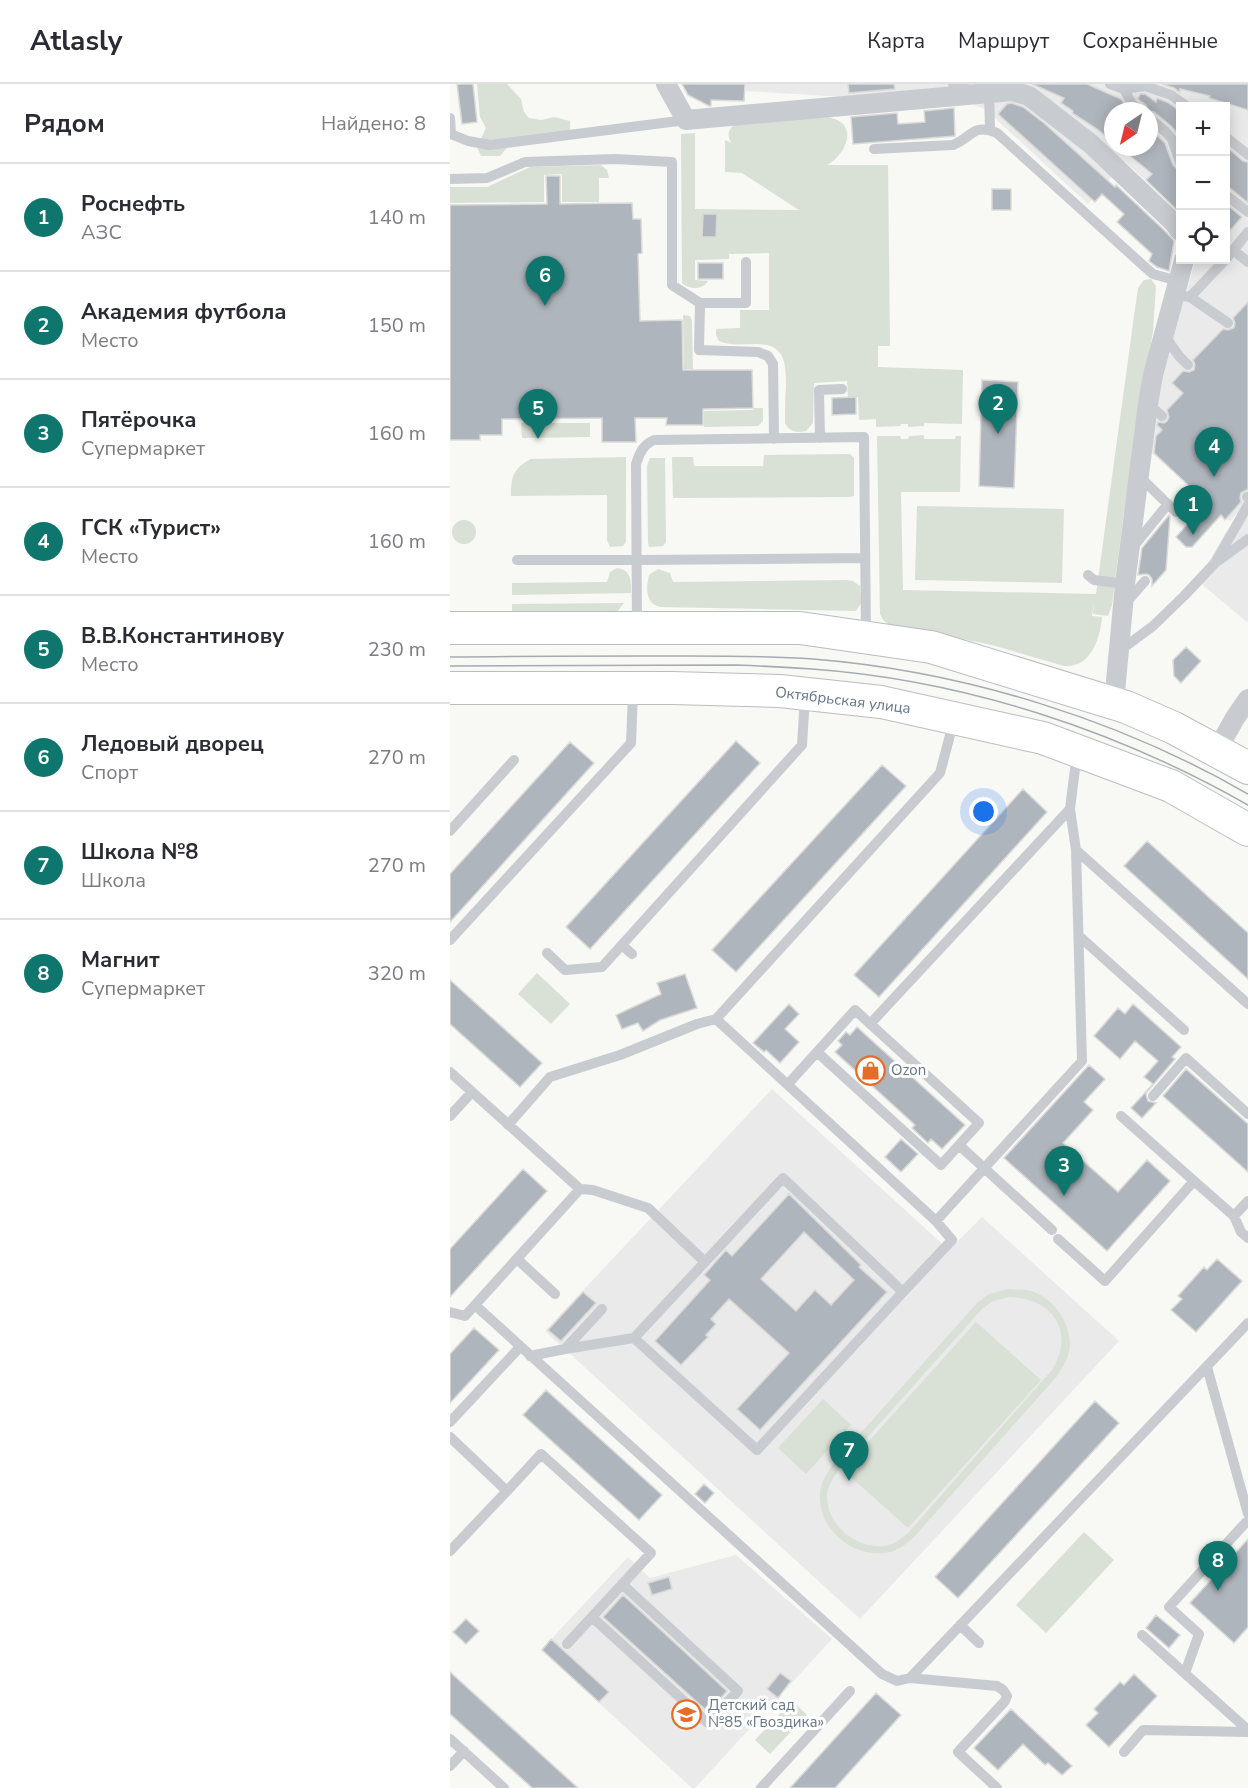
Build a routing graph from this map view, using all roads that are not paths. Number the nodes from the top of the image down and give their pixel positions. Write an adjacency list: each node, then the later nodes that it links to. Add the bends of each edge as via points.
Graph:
1 (666, 84): 9 (street)
2 (953, 84): 5 (lane)
3 (1110, 84): 4 (lane)
4 (1124, 89): 6 (lane); 7 (lane, via 1145,87)
5 (983, 93): 9 (street); 11 (lane); 19 (street, via 1012,91 1029,96 1091,144)
6 (1131, 102)
7 (1181, 102)
8 (450, 118): 9 (lane, via 452,134 490,145)
9 (686, 120)
10 (1158, 125): 15 (lane, via 1172,139)
11 (990, 130): 13 (lane, via 981,128 953,145); 27 (lane, via 1154,274)
12 (1230, 140): 14 (lane)
13 (874, 149)
14 (1248, 155)
15 (1178, 156)
16 (450, 179): 28 (lane, via 487,178 525,162 672,162 672,285)
17 (1230, 198): 18 (lane)
18 (1248, 212)
19 (1176, 226)
20 (1248, 232): 21 (lane)
21 (1233, 250): 22 (lane); 24 (lane)
22 (1230, 253)
23 (746, 262): 28 (lane, via 746,303)
24 (1248, 262)
25 (1184, 264): 27 (street)
26 (1218, 264): 27 (lane)
27 (1181, 291): 29 (lane); 30 (street)
28 (699, 303): 34 (lane, via 699,350 758,352 768,356 773,364)
29 (1228, 323)
30 (1164, 335): 31 (lane); 35 (street, via 1154,375 1155,410)
31 (1188, 365)
32 (842, 389): 33 (lane, via 819,390)
33 (820, 438): 34 (lane); 41 (lane, via 864,437)
34 (774, 439): 43 (lane, via 654,440 642,448 636,464)
35 (1139, 476): 36 (lane); 40 (street)
36 (1168, 504): 38 (lane); 40 (lane)
37 (1248, 505): 44 (lane)
38 (1176, 512)
39 (1248, 539): 44 (lane)
40 (1129, 552): 47 (street)
41 (865, 558): 43 (lane); 51 (lane)
42 (517, 560): 43 (lane)
43 (637, 560): 50 (lane)
44 (1215, 563): 52 (lane, via 1153,626)
45 (1088, 575): 47 (lane, via 1094,580)
46 (1145, 581): 48 (lane)
47 (1125, 584): 48 (street)
48 (1123, 607): 52 (street)
49 (450, 628): 50 (main road)
50 (637, 628): 51 (main road, via 800,628)
51 (866, 638): 57 (main road, via 931,647)
52 (1118, 652): 57 (street)
53 (450, 688): 54 (main road, Октябрьская улица)
54 (633, 688): 55 (main road, Октябрьская улица); 68 (lane, via 631,743)
55 (805, 694): 58 (main road, Октябрьская улица, via 881,702); 69 (lane, via 802,745)
56 (1248, 699): 60 (street)
57 (1114, 703): 60 (main road)
58 (954, 717): 59 (main road, Октябрьская улица); 73 (lane, via 940,773)
59 (1078, 750): 63 (lane); 64 (main road, Октябрьская улица, via 1171,786)
60 (1217, 750): 62 (main road)
61 (514, 760): 65 (lane)
62 (1248, 768)
63 (1070, 808): 66 (lane); 74 (lane)
64 (1248, 830)
65 (450, 831)
66 (1076, 850): 67 (lane); 72 (lane)
67 (1079, 936): 75 (lane); 86 (lane, via 1082,1061)
68 (450, 940)
69 (622, 945): 70 (lane, via 602,967 565,970); 71 (lane)
70 (547, 953)
71 (632, 954)
72 (1248, 1004)
73 (716, 1019): 78 (lane); 84 (lane, via 550,1077)
74 (870, 1024): 76 (lane, via 855,1010); 85 (lane, via 979,1124)
75 (1184, 1030)
76 (817, 1052): 78 (lane); 85 (lane, via 941,1165)
77 (450, 1072): 79 (lane)
78 (788, 1084): 91 (lane)
79 (472, 1092): 82 (lane); 84 (lane)
80 (1153, 1096): 81 (lane, via 1186,1058)
81 (1248, 1114)
82 (450, 1116)
83 (1120, 1116): 87 (lane)
84 (508, 1125): 88 (lane)
85 (959, 1145): 86 (lane)
86 (984, 1168): 87 (lane, via 1105,1281); 91 (lane)
87 (1194, 1181): 90 (lane)
88 (580, 1189): 93 (lane); 94 (lane, via 648,1208)
89 (1248, 1201): 90 (lane)
90 (1234, 1216): 92 (lane)
91 (936, 1221): 95 (lane, via 952,1240)
92 (1248, 1238)
93 (517, 1259): 96 (lane); 97 (lane)
94 (705, 1262): 95 (lane, via 783,1178); 101 (lane)
95 (903, 1292): 101 (lane, via 757,1450)
96 (555, 1294)
97 (475, 1305): 99 (lane, via 465,1316); 102 (lane)
98 (602, 1309): 103 (lane)
99 (450, 1312)
100 (1248, 1323): 105 (lane)
101 (634, 1338): 103 (lane)
102 (520, 1347): 104 (lane); 106 (lane)
103 (565, 1349): 104 (lane)
104 (530, 1356): 119 (lane, via 882,1674 897,1681)
105 (1207, 1367): 109 (lane); 114 (lane)
106 (450, 1422)
107 (450, 1437): 108 (lane)
108 (507, 1491): 111 (lane); 112 (lane, via 541,1454 651,1553)
109 (1248, 1514)
110 (1248, 1520): 118 (lane, via 1169,1607 1199,1634)
111 (450, 1551)
112 (622, 1584): 113 (lane); 113 (lane, via 738,1690 708,1723)
113 (592, 1617): 117 (lane)
114 (960, 1625): 116 (lane); 119 (lane)
115 (1142, 1635): 118 (lane)
116 (979, 1642)
117 (567, 1644)
118 (1185, 1673): 121 (lane)
119 (910, 1678): 128 (lane, via 997,1686 1003,1690 1005,1701 958,1752)
120 (850, 1691): 127 (lane)
121 (1248, 1731): 124 (lane, via 1143,1730)
122 (450, 1739): 123 (lane)
123 (464, 1751): 125 (lane); 126 (lane)
124 (1124, 1752)
125 (450, 1766)
126 (504, 1788)
127 (761, 1788)
128 (997, 1788)

